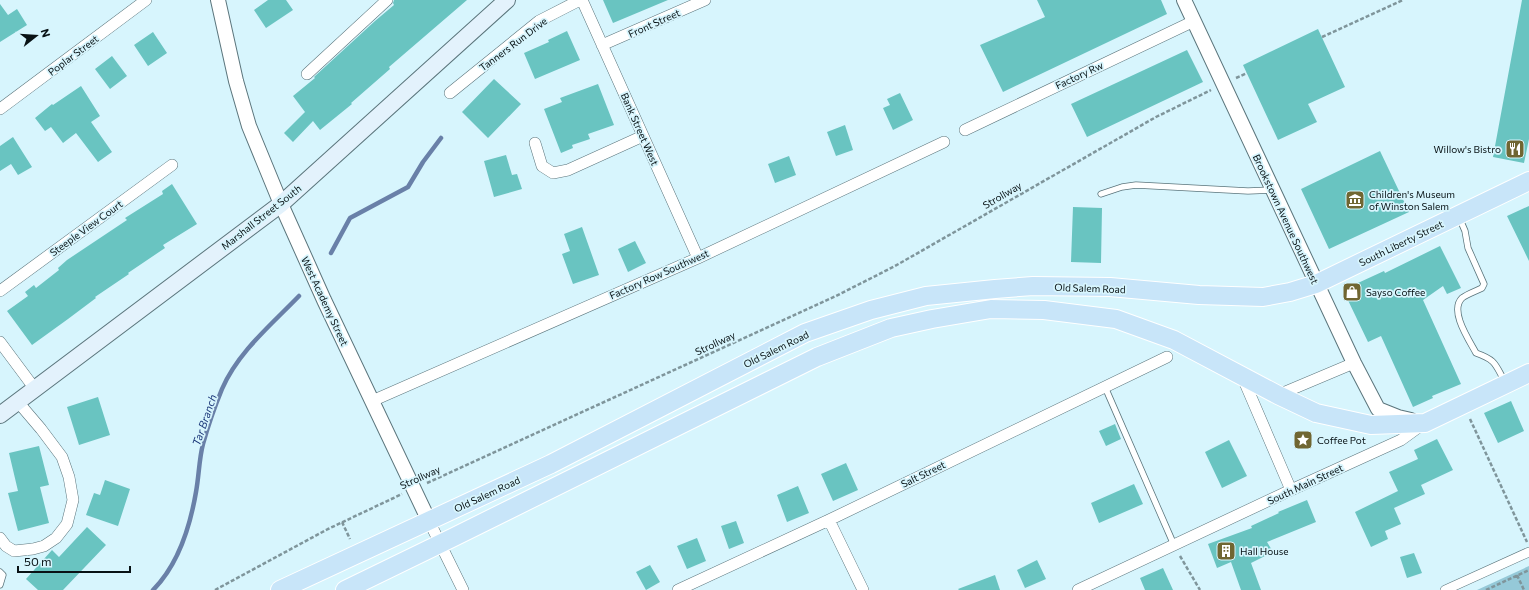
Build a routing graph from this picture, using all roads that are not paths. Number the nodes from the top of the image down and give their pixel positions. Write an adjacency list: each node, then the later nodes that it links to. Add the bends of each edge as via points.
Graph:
1 (146, 0): 12 (street, Poplar Street)
2 (218, 0): 21 (street, West Academy Street, via 249,126)
3 (387, 0): 10 (street)
4 (507, 0): 21 (main road, Marshall Street South)
5 (581, 0): 9 (street, Bank Street West); 11 (street, Tanners Run Drive, via 539,21)
6 (705, 0): 9 (street, Front Street)
7 (1184, 0): 8 (street, Brookstown Avenue Southwest)
8 (1194, 21): 13 (street, Factory Rw); 19 (street, Brookstown Avenue Southwest)
9 (602, 45): 14 (street, Bank Street West)
10 (307, 74)
11 (450, 93)
12 (0, 109)
13 (965, 130)
14 (643, 136): 16 (street, via 568,170 552,173 542,166); 23 (street, Bank Street West)
15 (944, 142): 23 (street, Factory Row Southwest)
16 (535, 143)
17 (172, 165): 25 (street, Steeple View Court)
18 (1529, 181): 22 (main road, South Liberty Street)
19 (1273, 190): 20 (lane, via 1136,185); 24 (street, Brookstown Avenue Southwest)
20 (1101, 194)
21 (281, 204): 33 (main road, Marshall Street South); 35 (street, West Academy Street)
22 (1462, 223): 24 (main road, South Liberty Street); 31 (lane, via 1468,248 1484,284 1482,288 1462,298 1458,318 1476,353 1490,358)
23 (698, 258): 35 (street, Factory Row Southwest)
24 (1316, 284): 28 (street, Brookstown Avenue Southwest); 41 (main road, Old Salem Road, via 1263,297 1199,295 1110,287 1033,286 926,296 871,310 805,334 550,464)
25 (0, 291)
26 (0, 342): 33 (street)
27 (1166, 357): 32 (street, Salt Street)
28 (1354, 363): 34 (street); 38 (street, Brookstown Avenue Southwest, via 1378,409)
29 (1529, 373): 31 (main road, South Main Street)
30 (1242, 376): 34 (main road); 39 (street); 43 (main road, via 1174,340 1116,319 1044,310 991,309 932,319 891,328 816,357)
31 (1506, 384): 38 (main road, South Main Street)
32 (1105, 386): 40 (street, Salt Street); 44 (lane)
33 (35, 389): 36 (main road, Marshall Street South)
34 (1278, 395): 38 (main road, via 1316,413 1371,425)
35 (372, 401): 41 (street, West Academy Street)
36 (18, 402): 37 (main road, Marshall Street South); 42 (street, via 62,457 73,500 67,524 56,538 44,546 14,551)
37 (0, 415)
38 (1425, 423): 39 (street, South Main Street, via 1401,440)
39 (1291, 490): 44 (street, South Main Street)
40 (829, 520): 51 (street, Salt Street); 52 (street)
41 (429, 522): 43 (street, West Academy Street); 48 (main road, Old Salem Road)
42 (0, 538)
43 (440, 544): 49 (main road); 50 (street, West Academy Street)
44 (1174, 545): 53 (street, South Main Street)
45 (1529, 552): 54 (street)
46 (0, 572): 47 (lane, via 3,575)
47 (0, 585)
48 (280, 590)
49 (345, 590)
50 (463, 590)
51 (678, 590)
52 (863, 590)
53 (1078, 590)
54 (1445, 590)

